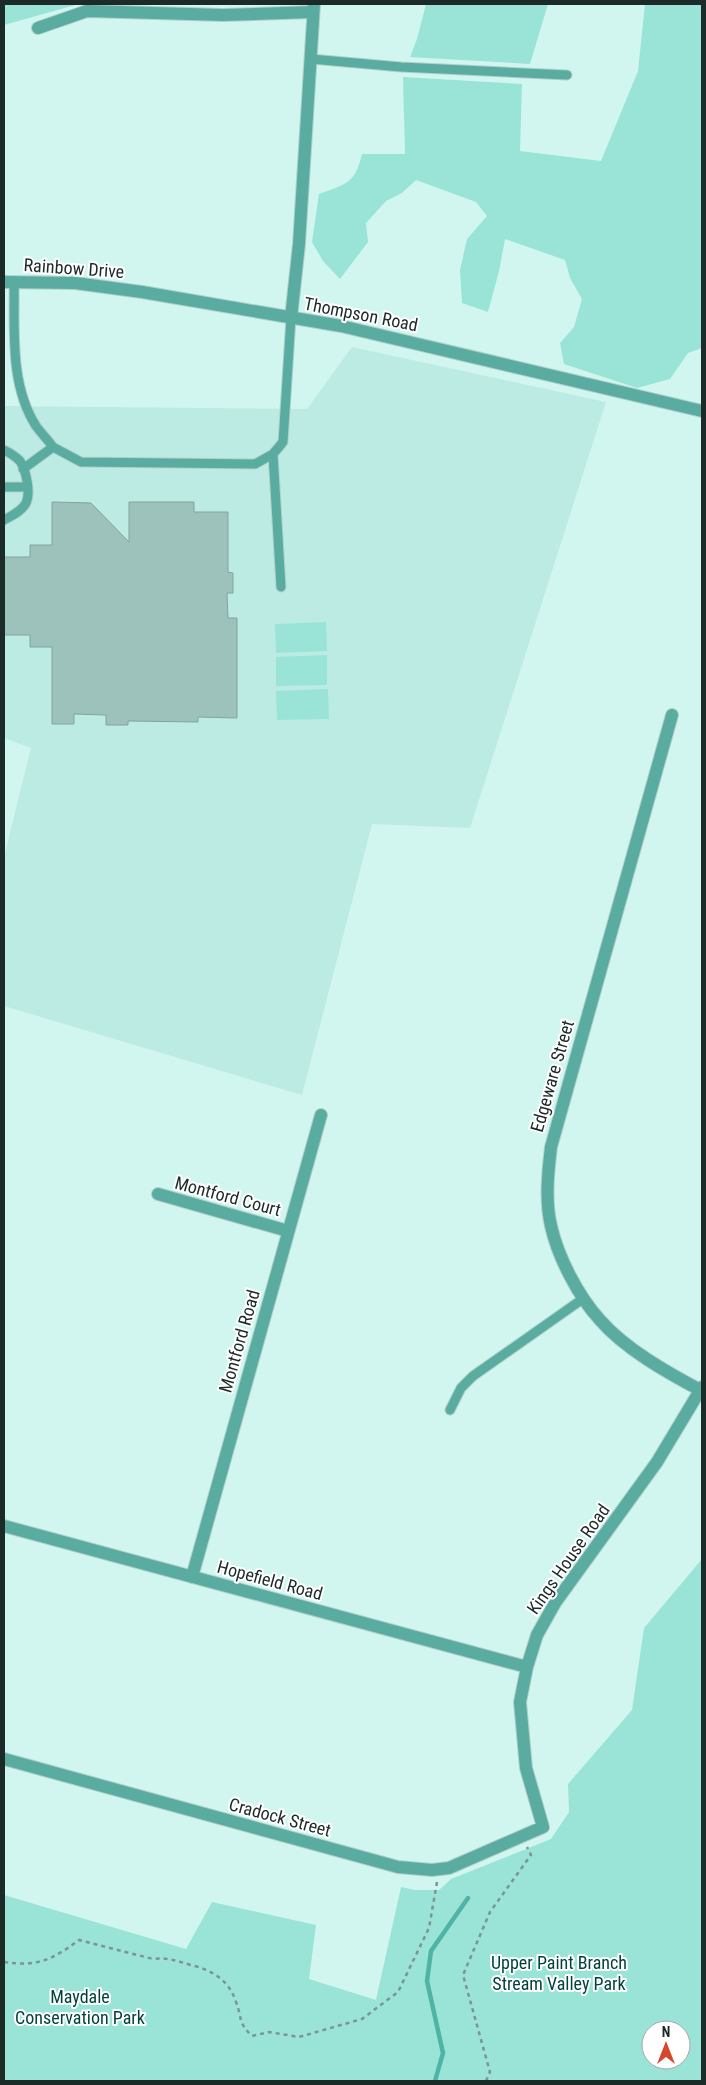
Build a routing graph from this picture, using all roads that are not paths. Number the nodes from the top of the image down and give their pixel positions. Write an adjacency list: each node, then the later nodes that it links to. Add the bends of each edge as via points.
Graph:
1 (313, 8): 2 (street, via 223,15 87,11); 3 (street, Thompson Road)
2 (38, 28)
3 (311, 59): 4 (lane); 6 (street, Thompson Road)
4 (567, 75)
5 (9, 281): 6 (street, Rainbow Drive, via 75,283); 8 (lane, via 16,366 23,397 36,425)
6 (291, 318): 7 (street, Thompson Road, via 377,333); 10 (lane, via 283,442)
7 (702, 411)
8 (53, 447): 10 (lane, via 81,462 256,464); 11 (lane)
9 (4, 450): 11 (lane, via 12,454)
10 (273, 454): 15 (lane)
11 (23, 469): 13 (lane)
12 (4, 487): 13 (lane)
13 (27, 487): 14 (lane, via 26,504)
14 (4, 520)
15 (280, 587)
16 (672, 715): 20 (street, Edgeware Street, via 551,1147 548,1178 551,1226 567,1272)
17 (321, 1115): 19 (street, Montford Road)
18 (158, 1194): 19 (street, Montford Court)
19 (288, 1230): 24 (street, Montford Road)
20 (584, 1298): 21 (street, Edgeware Street, via 600,1320 635,1351); 22 (lane, via 473,1376 461,1388)
21 (702, 1390): 25 (street, Kings House Road, via 658,1462 555,1603 537,1635)
22 (450, 1410)
23 (4, 1526): 24 (street, Hopefield Road)
24 (192, 1577): 25 (street, Hopefield Road)
25 (527, 1667): 27 (street, Kings House Road, via 520,1702 521,1733 526,1768)
26 (4, 1760): 27 (street, Cradock Street, via 398,1867 449,1868)
27 (543, 1827)

